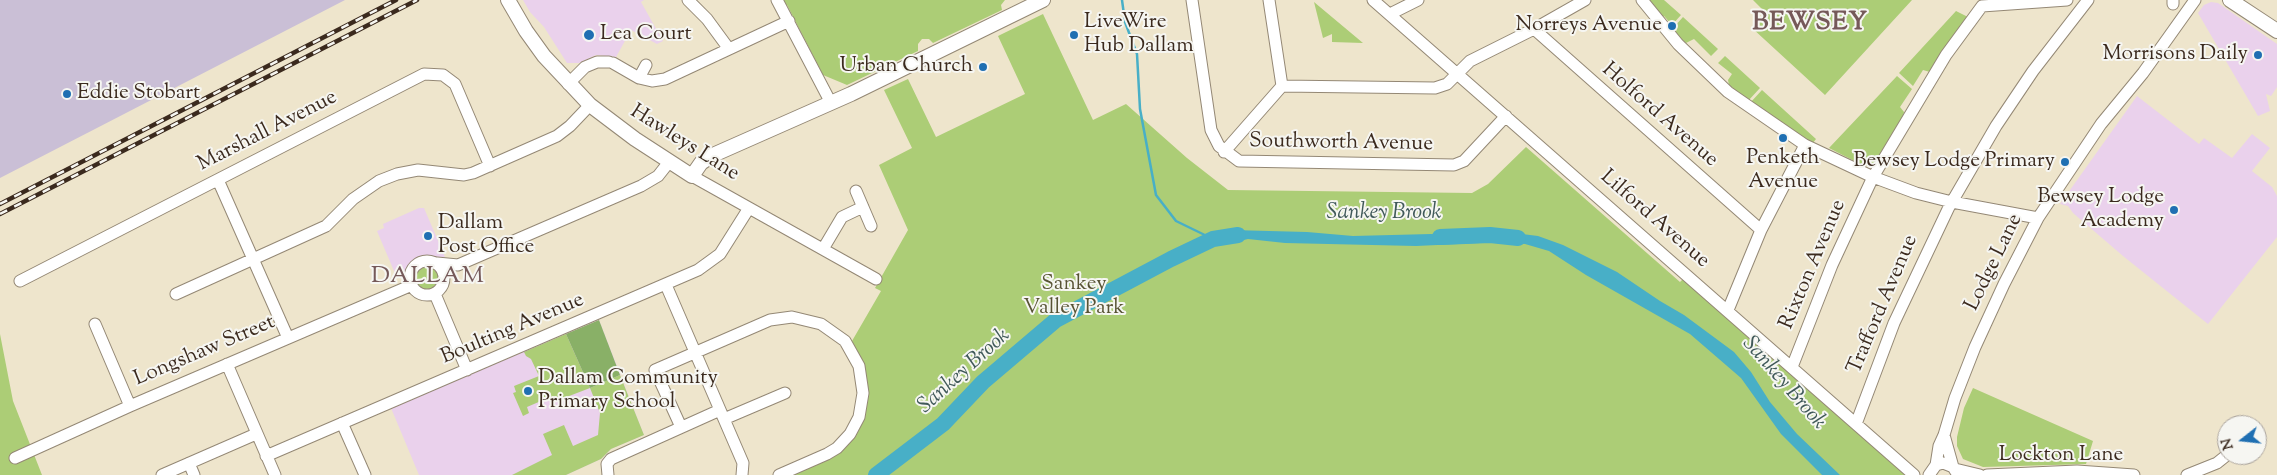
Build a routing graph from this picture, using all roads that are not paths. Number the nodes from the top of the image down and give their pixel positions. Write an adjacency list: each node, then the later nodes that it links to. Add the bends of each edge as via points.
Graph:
1 (508, 0): 24 (street, Hawleys Lane, via 535,44)
2 (688, 0): 20 (street)
3 (777, 0): 17 (street)
4 (1043, 0): 26 (street)
5 (1192, 0): 30 (street, Southworth Avenue, via 1211,130)
6 (1269, 0): 25 (street)
7 (1373, 0): 16 (street, Lilford Avenue)
8 (1418, 0): 16 (street)
9 (1586, 0): 18 (street)
10 (1642, 0): 29 (street, via 1678,44 1728,92)
11 (2067, 0): 15 (street)
12 (2088, 0): 37 (street, Trafford Avenue, via 2033,71 1996,126)
13 (2195, 0): 40 (street, Lodge Lane, via 2101,124)
14 (2230, 0): 19 (street)
15 (1979, 3): 34 (street, Rixton Avenue)
16 (1390, 14): 22 (street, Lilford Avenue)
17 (789, 21): 20 (street); 26 (street)
18 (1534, 29): 22 (street, via 1470,61); 42 (street, Holford Avenue)
19 (2277, 31)
20 (729, 49): 23 (street, via 665,79)
21 (646, 65): 23 (street)
22 (1458, 73): 25 (street, via 1447,84 1435,88); 28 (street, Lilford Avenue)
23 (639, 78): 24 (street, via 611,62 597,62 585,66)
24 (568, 84): 27 (street, Hawleys Lane)
25 (1282, 86): 30 (street)
26 (831, 103): 33 (street, via 713,155 701,163)
27 (590, 105): 31 (street, Hawleys Lane); 32 (street, via 557,136)
28 (1506, 116): 30 (street, Southworth Avenue, via 1464,161 1454,165 1245,162); 54 (street, Lilford Avenue)
29 (1805, 145): 34 (street); 42 (street)
30 (1224, 152)
31 (669, 162): 33 (street, Hawleys Lane); 46 (street, via 658,176 641,186)
32 (490, 166): 35 (street, Marshall Avenue, via 455,84 443,75 431,73); 44 (street, via 464,175 418,170 379,181 352,199 326,226)
33 (692, 176): 39 (street, Hawleys Lane)
34 (1873, 177): 37 (street); 59 (street, Rixton Avenue, via 1832,265)
35 (218, 180): 44 (street); 48 (street, Marshall Avenue)
36 (856, 191): 38 (street)
37 (1952, 202): 40 (street); 65 (street, Trafford Avenue, via 1901,306)
38 (863, 207): 41 (street); 43 (street, via 842,217)
39 (749, 208): 43 (street, Hawleys Lane); 51 (street, Boulting Avenue, via 715,259)
40 (2038, 218): 68 (street, Lodge Lane, via 1975,347)
41 (871, 226)
42 (1760, 230): 54 (street)
43 (824, 249): 47 (street, Hawleys Lane)
44 (253, 259): 52 (street); 56 (street)
45 (436, 263): 46 (street); 49 (street, via 444,271); 50 (street, via 426,260 416,265 410,275)
46 (458, 265): 49 (street)
47 (876, 279)
48 (20, 281)
49 (444, 282): 53 (street)
50 (412, 285): 53 (street, via 419,293); 56 (street, Longshaw Street)
51 (666, 285): 57 (street); 60 (street, Boulting Avenue)
52 (176, 294)
53 (434, 294): 60 (street)
54 (1728, 310): 59 (street, Lilford Avenue)
55 (95, 324): 62 (street)
56 (288, 338): 58 (street, Longshaw Street)
57 (696, 352): 63 (street); 66 (street, via 655,370); 84 (street, via 770,320 792,317 812,320 845,341 859,366 863,394 859,416 850,434 827,454)
58 (226, 364): 62 (street, Longshaw Street); 67 (street)
59 (1792, 367): 65 (street, Lilford Avenue)
60 (467, 370): 64 (street, Boulting Avenue)
61 (785, 393): 63 (street)
62 (130, 406): 70 (street, Longshaw Street)
63 (722, 415): 66 (street); 83 (street, via 743,463)
64 (342, 423): 69 (street, Boulting Avenue); 81 (street)
65 (1856, 424): 75 (street, Lilford Avenue)
66 (681, 427): 82 (street, via 611,459 607,464)
67 (256, 434): 69 (street); 71 (street)
68 (1944, 435): 73 (street, Lodge Lane); 74 (street)
69 (266, 456): 80 (street)
70 (15, 458)
71 (189, 463): 78 (street); 79 (street)
72 (2217, 463): 77 (street)
73 (1932, 469): 74 (street, Lockton Lane, via 1944,463); 75 (street, Lilford Avenue)
74 (1955, 470): 85 (street, Lockton Lane)
75 (1911, 473)
76 (2058, 473): 86 (street, Lockton Lane); 87 (street, Lockton Lane)
77 (2193, 474)
78 (162, 475)
79 (194, 475)
80 (274, 475)
81 (364, 475)
82 (608, 475)
83 (743, 475)
84 (779, 475)
85 (1980, 475)
86 (1987, 475)
87 (2134, 475)

